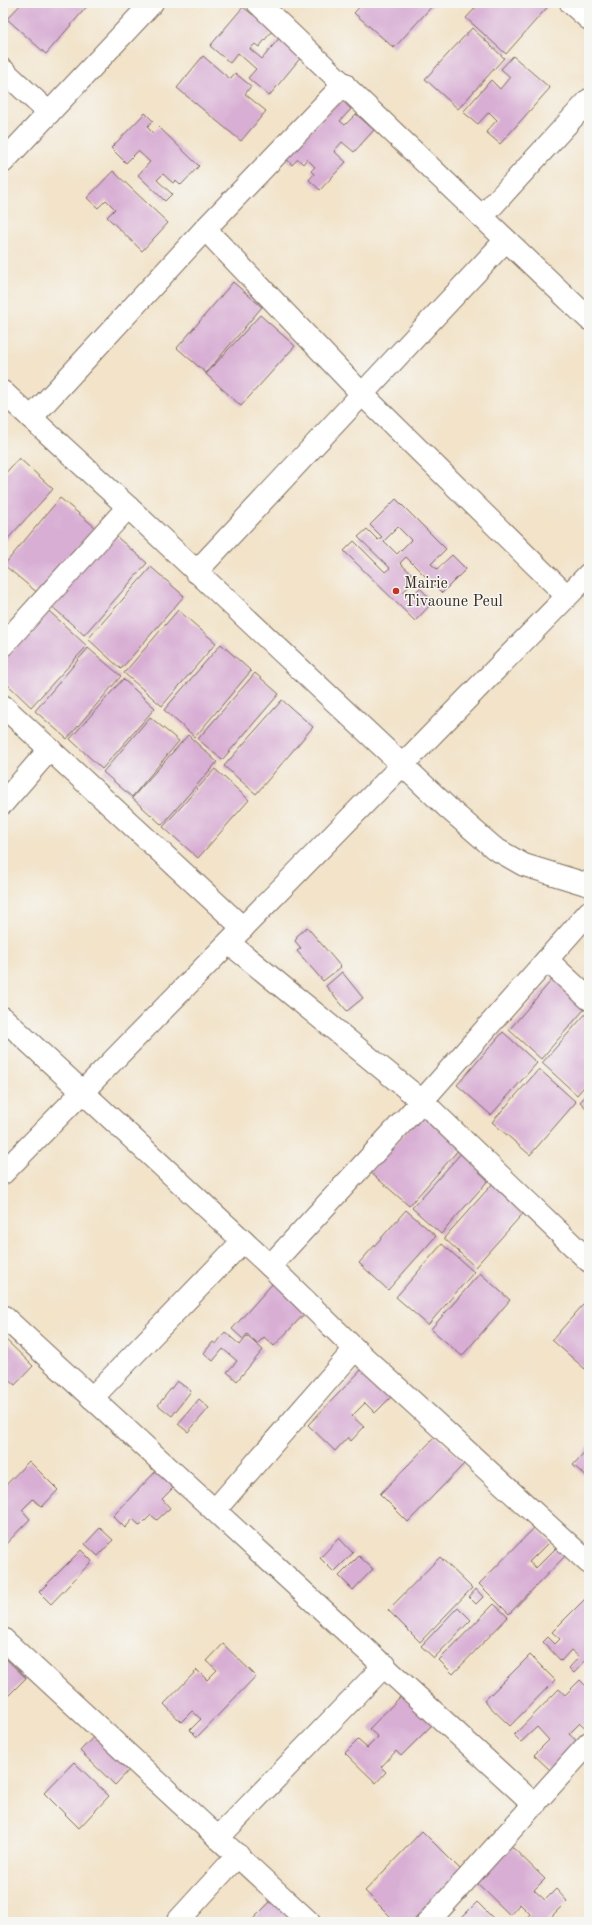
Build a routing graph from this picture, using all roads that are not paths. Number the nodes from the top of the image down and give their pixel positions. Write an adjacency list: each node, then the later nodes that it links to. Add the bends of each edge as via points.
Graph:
1 (152, 3): 8 (street)
2 (258, 3): 6 (street)
3 (572, 3): 4 (street)
4 (589, 19)
5 (3, 70): 8 (street)
6 (344, 84): 10 (street); 11 (street)
7 (589, 100): 10 (street)
8 (49, 113): 9 (street)
9 (3, 162)
10 (482, 217): 12 (street)
11 (205, 229): 15 (street); 16 (street)
12 (506, 240): 13 (street); 15 (street)
13 (589, 319)
14 (3, 392): 16 (street)
15 (362, 394): 18 (street); 20 (street)
16 (31, 418): 17 (street)
17 (128, 507): 18 (street); 21 (street)
18 (196, 572): 24 (street)
19 (589, 574): 20 (street)
20 (568, 596): 24 (street)
21 (3, 645)
22 (3, 706): 23 (street)
23 (50, 749): 25 (street); 28 (street)
24 (403, 765): 26 (street, via 494,848 524,865); 28 (street)
25 (3, 803)
26 (589, 885)
27 (589, 912): 29 (street)
28 (236, 936): 32 (street); 33 (street)
29 (547, 960): 30 (street); 33 (street)
30 (589, 999)
31 (3, 1018): 32 (street)
32 (83, 1092): 34 (street); 35 (street)
33 (422, 1101): 36 (street); 37 (street)
34 (3, 1174)
35 (243, 1241): 37 (street); 40 (street)
36 (589, 1261)
37 (270, 1266): 39 (street)
38 (3, 1316): 40 (street)
39 (355, 1349): 41 (street); 42 (street)
40 (92, 1398): 41 (street)
41 (215, 1510): 44 (street)
42 (589, 1564)
43 (3, 1639): 47 (street)
44 (385, 1665): 46 (street); 47 (street)
45 (589, 1743): 46 (street)
46 (535, 1805): 51 (street)
47 (218, 1838): 48 (street)
48 (238, 1855): 49 (street); 50 (street)
49 (177, 1922)
50 (309, 1922)
51 (428, 1922)

